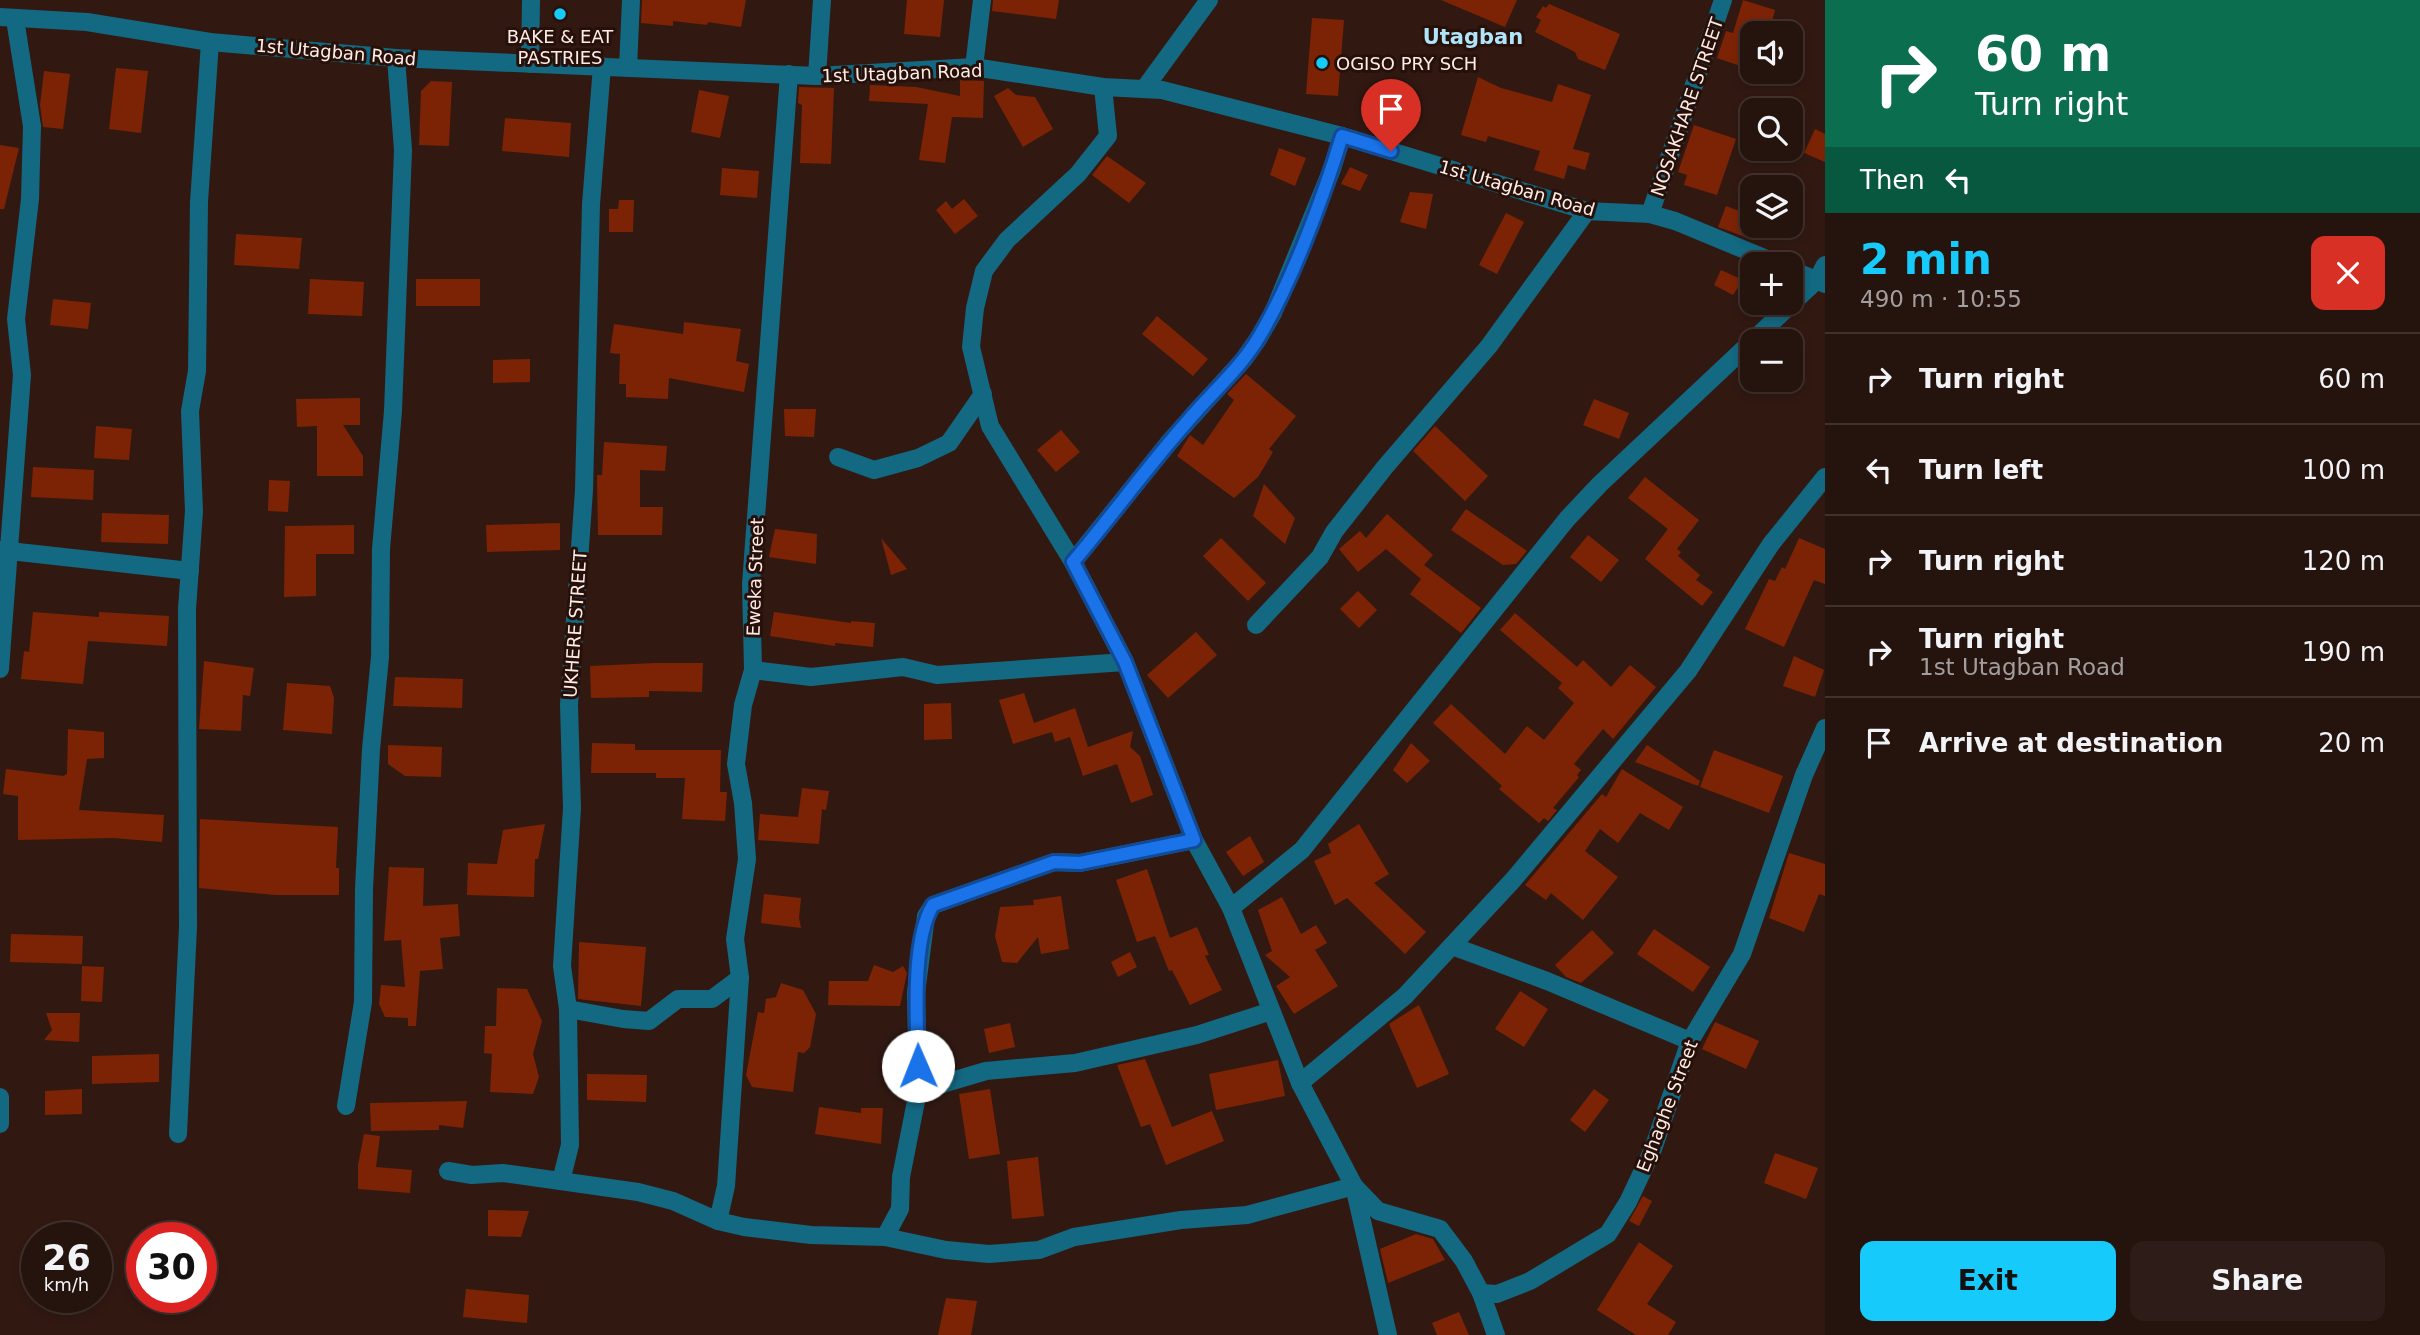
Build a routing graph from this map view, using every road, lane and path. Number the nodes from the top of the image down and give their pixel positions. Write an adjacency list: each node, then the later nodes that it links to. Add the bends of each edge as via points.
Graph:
1 (531, 0): 10 (street)
2 (631, 0): 13 (street)
3 (822, 0): 15 (street)
4 (982, 0): 12 (street)
5 (1209, 0): 17 (street)
6 (1723, 0): 20 (street, NOSAKHARE STREET)
7 (8, 18): 8 (street, 1st Utagban Road, via 87,22); 27 (street, via 32,126 30,199 16,319 22,375)
8 (210, 42): 9 (street, 1st Utagban Road); 29 (street, via 199,202 197,371 190,411 194,510)
9 (396, 58): 10 (street, 1st Utagban Road); 45 (street, via 402,150 393,411 370,761 363,1002)
10 (530, 64): 11 (street, 1st Utagban Road)
11 (602, 66): 13 (street, 1st Utagban Road); 39 (street, UKHERE STREET, via 591,204 583,490 569,705 572,808 562,966)
12 (974, 67): 15 (street, 1st Utagban Road); 16 (street, 1st Utagban Road)
13 (628, 68): 14 (street, 1st Utagban Road)
14 (789, 74): 15 (street, 1st Utagban Road); 33 (street, Eweka Street, via 751,584)
15 (817, 76)
16 (1103, 87): 17 (street, 1st Utagban Road); 24 (street, via 1108,136 1078,174 1007,240 984,271 971,347)
17 (1144, 89): 18 (street, 1st Utagban Road)
18 (1342, 136): 19 (street, 1st Utagban Road); 28 (street, via 1273,313 1258,339)
19 (1587, 211): 20 (street, 1st Utagban Road); 30 (street, via 1489,346 1385,467 1320,557)
20 (1650, 215): 21 (street, 1st Utagban Road)
21 (1750, 252)
22 (1803, 272): 23 (street)
23 (1822, 276): 36 (street, via 1592,492 1302,850)
24 (983, 394): 25 (street, via 949,443 918,458 874,470); 28 (street, via 990,426)
25 (838, 457)
26 (1825, 477): 37 (street, via 1771,544 1688,671)
27 (5, 550): 29 (street); 32 (street)
28 (1073, 562): 31 (street)
29 (190, 571): 47 (street, via 188,927)
30 (1256, 625)
31 (1125, 662): 33 (street, via 937,675 903,667 811,677); 35 (street)
32 (0, 669)
33 (753, 670): 38 (street, Eweka Street, via 743,705 736,764 747,859 735,939)
34 (1825, 728): 41 (street, Eghaghe Street, via 1804,775 1742,954)
35 (1194, 840): 36 (street); 43 (street, via 1080,863 1054,862 933,905 926,916 916,993)
36 (1231, 908): 40 (street)
37 (1452, 946): 41 (street); 42 (street, via 1405,996)
38 (740, 978): 39 (street, via 712,999 678,999 649,1021); 51 (street, Eweka Street, via 726,1186)
39 (568, 1009): 49 (street, UKHERE STREET, via 570,1145)
40 (1271, 1011): 42 (street); 43 (street, via 1197,1035 1074,1062 986,1071)
41 (1690, 1041): 53 (street, Eghaghe Street, via 1653,1149 1608,1234 1530,1281 1497,1294)
42 (1300, 1083): 50 (street)
43 (918, 1091): 52 (street, via 901,1177 900,1209)
44 (0, 1097): 46 (street)
45 (346, 1106)
46 (0, 1124)
47 (178, 1134)
48 (448, 1171): 49 (street)
49 (561, 1181): 51 (street, via 673,1201)
50 (1354, 1186): 52 (street, via 1247,1216 1181,1220 1074,1237 1039,1250 989,1254); 53 (street, via 1378,1211 1440,1229); 54 (street)
51 (718, 1221): 52 (street, via 811,1235)
52 (885, 1237)
53 (1481, 1293): 55 (street)
54 (1388, 1335)
55 (1496, 1335)

